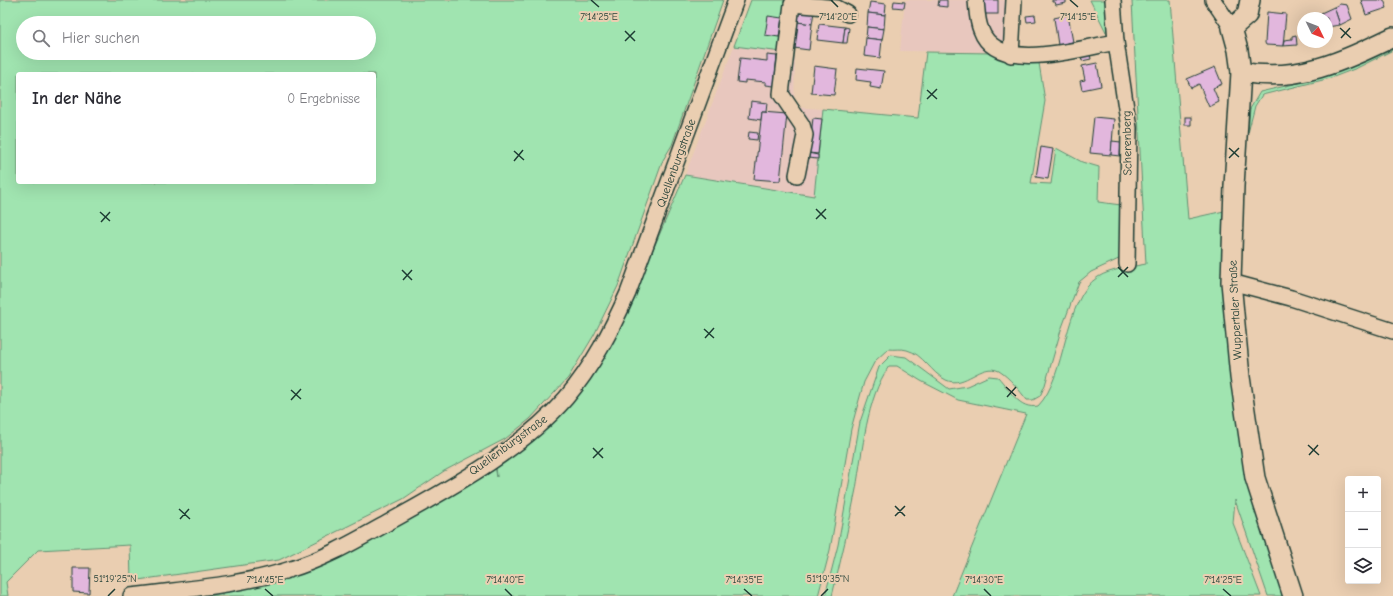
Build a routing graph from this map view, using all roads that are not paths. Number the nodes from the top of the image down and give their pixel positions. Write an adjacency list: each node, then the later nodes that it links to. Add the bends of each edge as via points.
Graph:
1 (736, 0): 18 (street, Quellenburgstraße, via 622,306 601,349 584,376 548,417 490,462 415,508 312,562 248,580)
2 (976, 0): 12 (street, via 981,32 999,52)
3 (1014, 0): 12 (street)
4 (1113, 0): 11 (street, Scherenberg)
5 (1213, 0): 9 (street, Wuppertaler Straße)
6 (1250, 0): 9 (main road, via 1247,15)
7 (792, 2): 8 (street, via 837,8); 14 (street, via 781,94 802,125 805,135)
8 (848, 14)
9 (1232, 28): 13 (main road, Wuppertaler Straße)
10 (1393, 37): 13 (main road, via 1324,68 1270,75)
11 (1116, 42): 12 (street, via 1037,56); 15 (street, Scherenberg, via 1129,128)
12 (1011, 55)
13 (1241, 72): 16 (main road, Wuppertaler Straße)
14 (797, 175)
15 (1127, 264)
16 (1231, 282): 17 (street, via 1291,298); 19 (main road, Wuppertaler Straße, via 1240,377 1255,478)
17 (1393, 331)
18 (131, 596)
19 (1293, 596)

